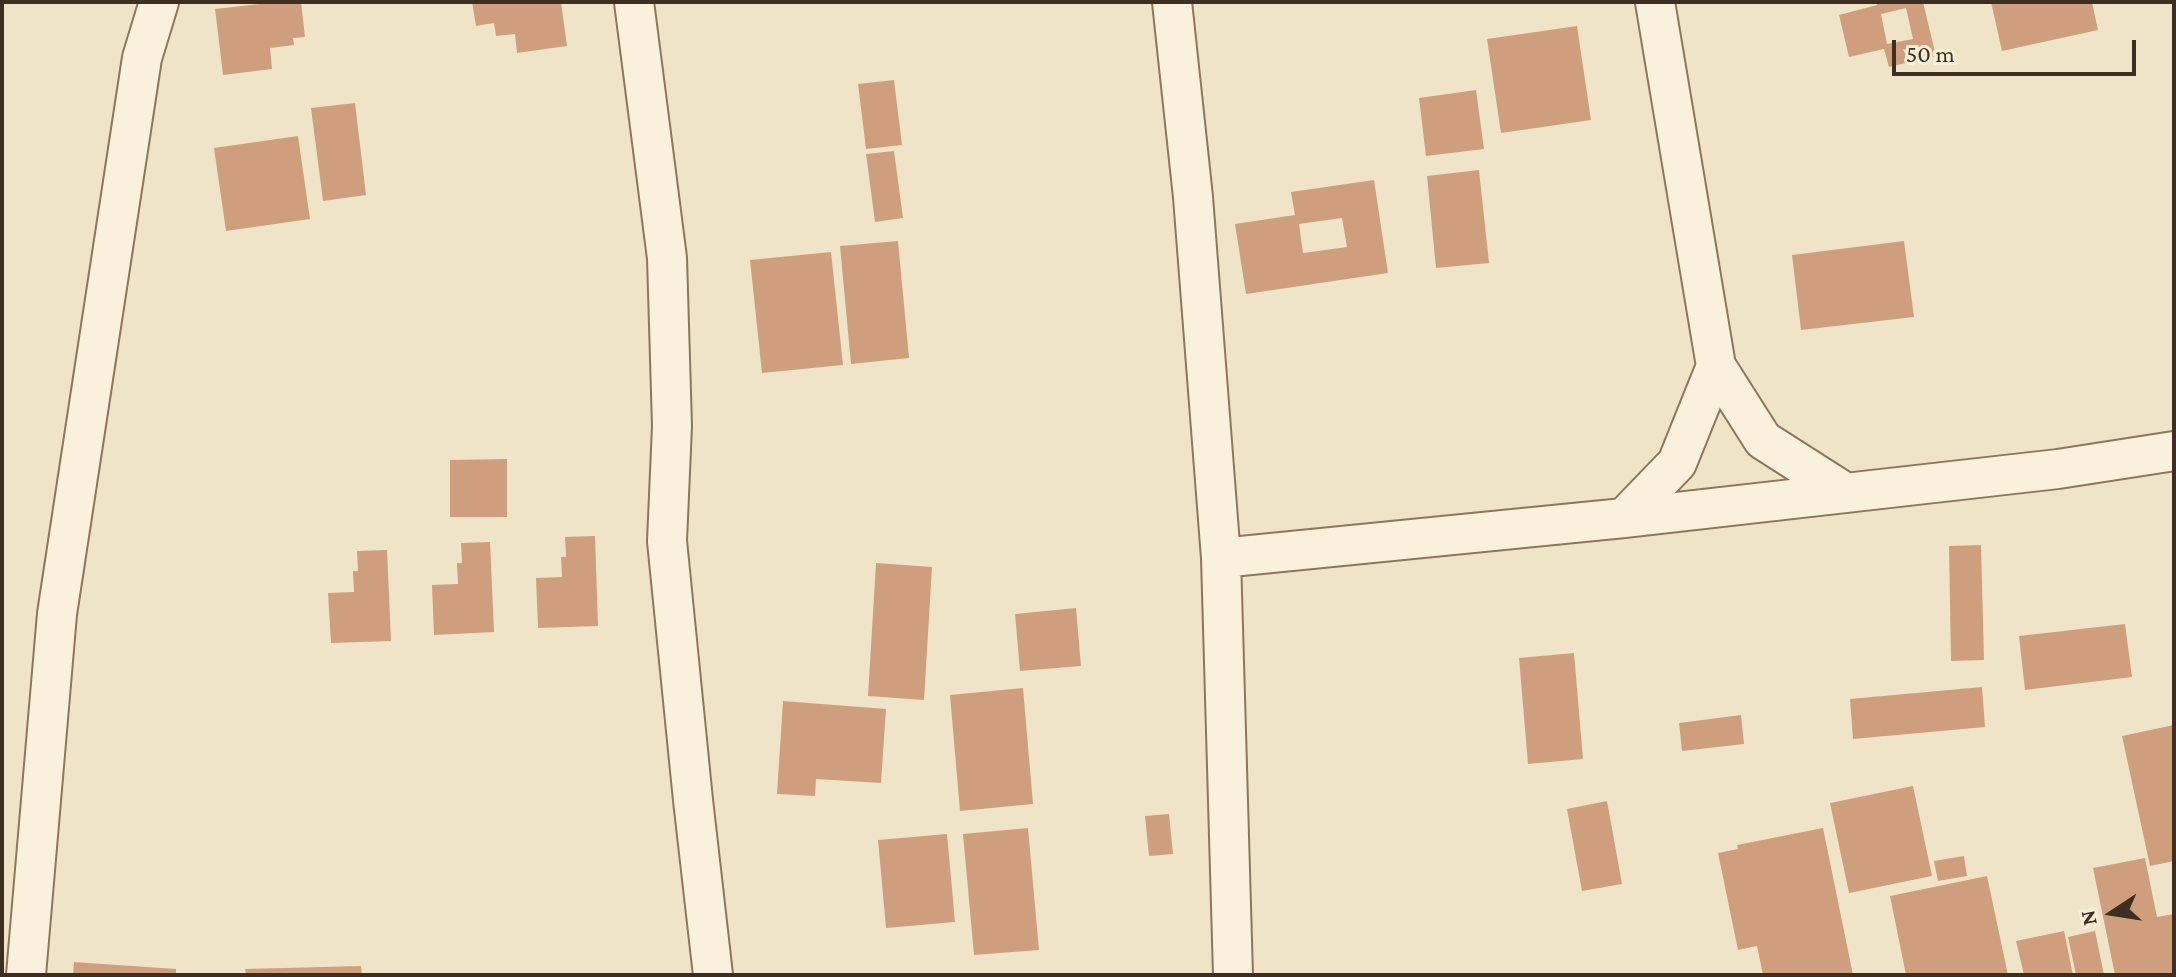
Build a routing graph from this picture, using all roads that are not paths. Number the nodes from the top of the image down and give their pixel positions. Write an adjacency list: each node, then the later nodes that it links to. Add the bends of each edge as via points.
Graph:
1 (159, 2): 10 (street, via 142,58 57,614)
2 (634, 2): 11 (street, via 667,258 672,426 667,541)
3 (1172, 2): 9 (street)
4 (1655, 2): 5 (street)
5 (1716, 366): 7 (street, via 1763,440); 8 (street, via 1677,463)
6 (2174, 451): 7 (street)
7 (1846, 493): 8 (street)
8 (1624, 518): 9 (street)
9 (1221, 558): 12 (street)
10 (26, 975)
11 (713, 975)
12 (1233, 975)

